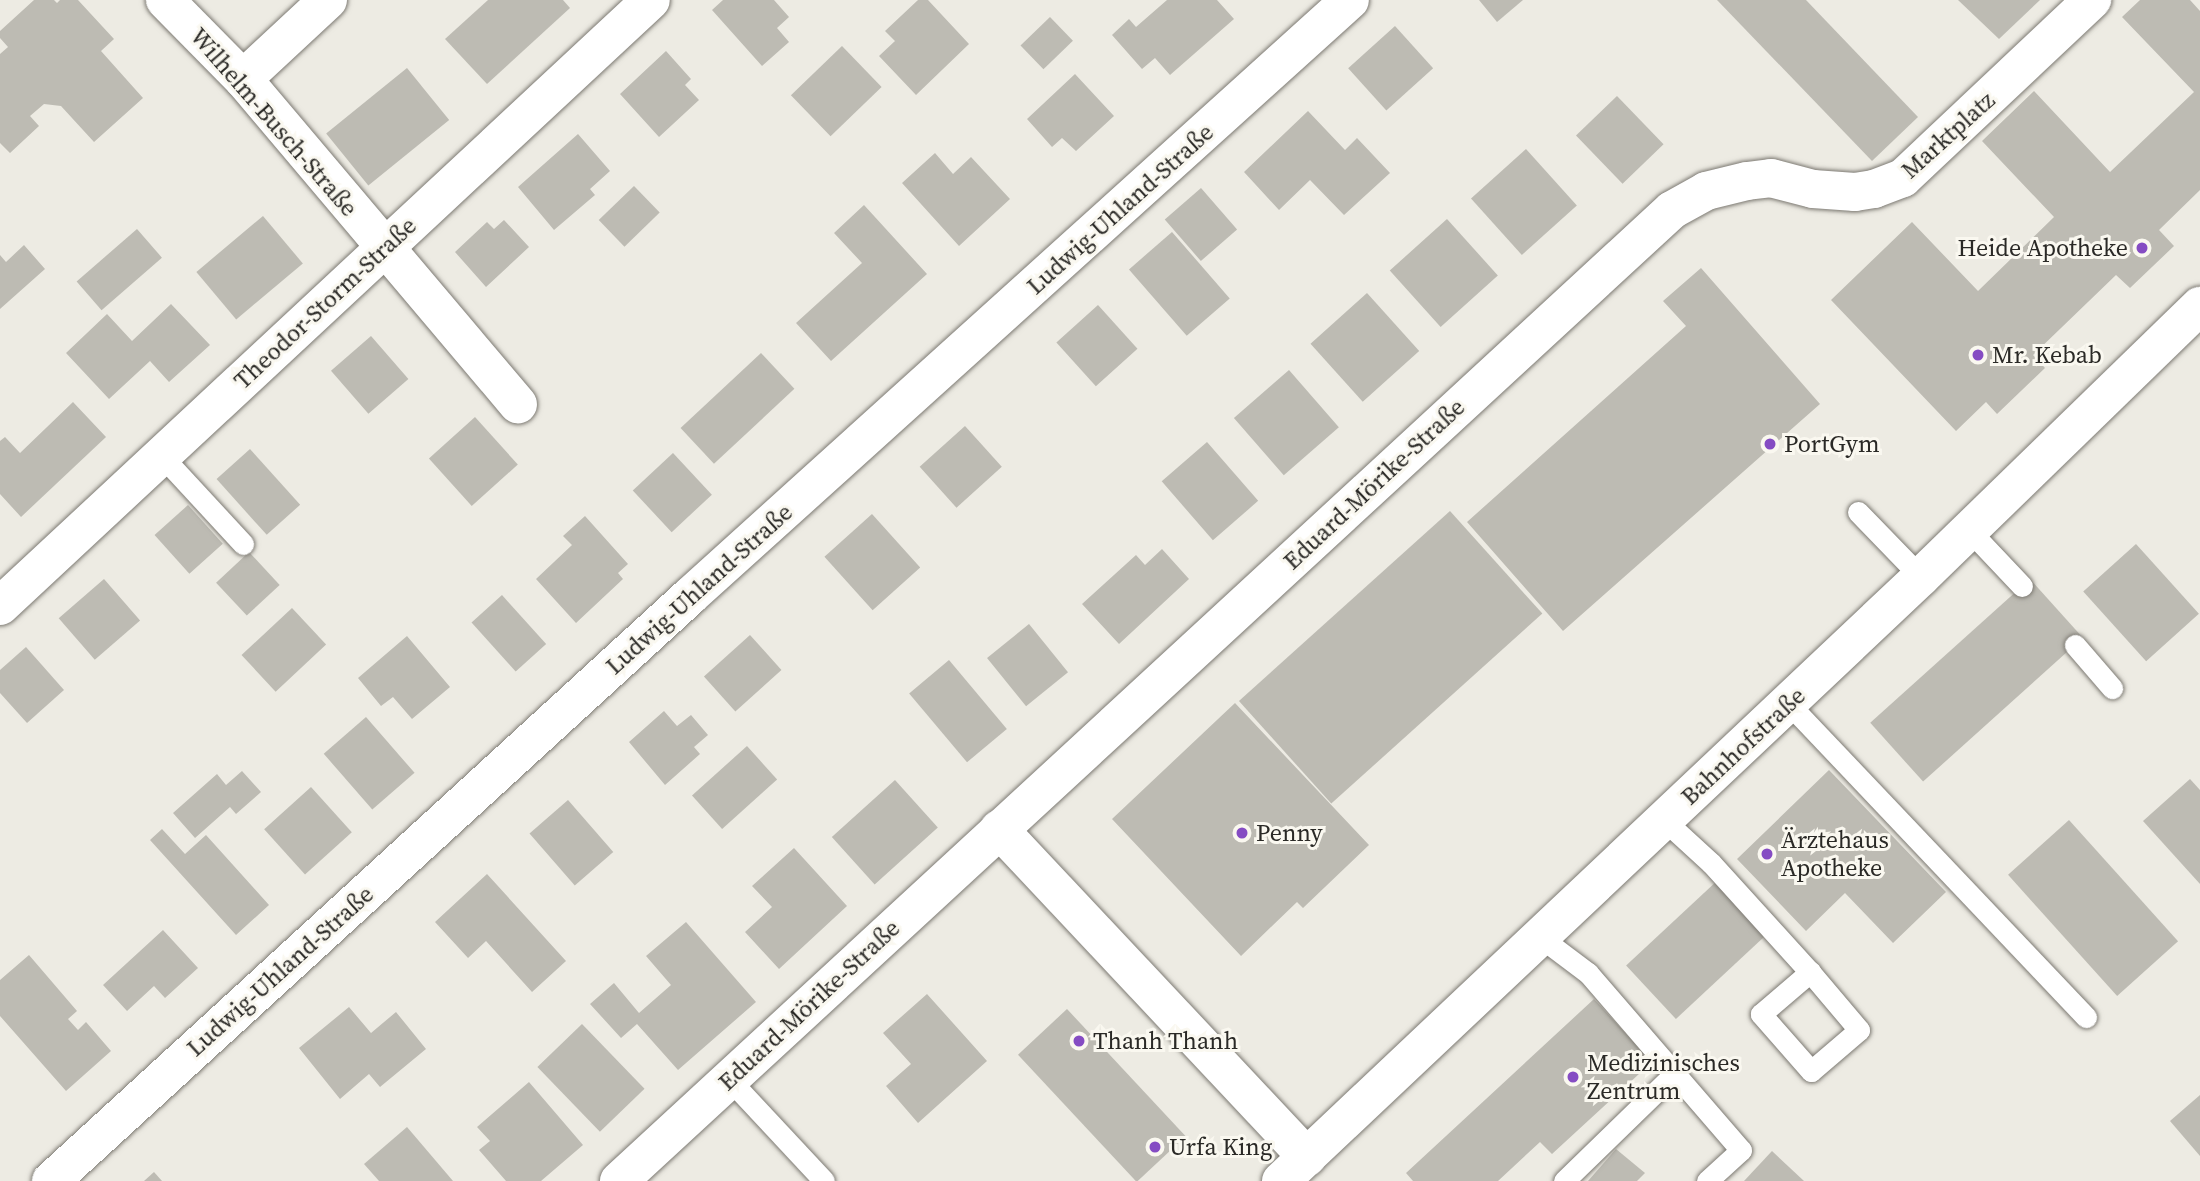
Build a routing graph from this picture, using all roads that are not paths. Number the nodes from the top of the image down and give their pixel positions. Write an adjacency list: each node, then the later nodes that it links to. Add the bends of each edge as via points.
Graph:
1 (165, 0): 6 (street, Wilhelm-Busch-Straße)
2 (328, 0): 6 (street)
3 (651, 0): 8 (street, Theodor-Storm-Straße)
4 (1350, 0): 29 (street, Ludwig-Uhland-Straße)
5 (2092, 0): 7 (street, Marktplatz, via 1903,178 1855,192 1791,185)
6 (243, 79): 8 (street, Wilhelm-Busch-Straße)
7 (1771, 178): 22 (street, Eduard-Mörike-Straße, via 1715,188 1672,210)
8 (384, 248): 10 (street, Wilhelm-Busch-Straße); 11 (street, Theodor-Storm-Straße)
9 (2200, 306): 13 (street, Bahnhofstraße)
10 (518, 404)
11 (161, 456): 14 (lane); 17 (street, Theodor-Storm-Straße)
12 (1858, 512): 15 (lane)
13 (1969, 530): 15 (street, Bahnhofstraße); 16 (lane)
14 (243, 544)
15 (1921, 577): 20 (street, Bahnhofstraße)
16 (2022, 586)
17 (0, 606)
18 (2075, 645): 19 (lane)
19 (2112, 688)
20 (1788, 703): 21 (street, Bahnhofstraße); 25 (lane)
21 (1664, 820): 23 (street, Bahnhofstraße); 24 (lane, via 1712,863)
22 (999, 829): 27 (street, Eduard-Mörike-Straße); 28 (street)
23 (1540, 937): 26 (lane, via 1588,974); 28 (street, Bahnhofstraße)
24 (1810, 972): 24 (lane, via 1859,1031 1811,1071 1760,1014)
25 (2086, 1017)
26 (1675, 1073): 32 (lane); 33 (lane, via 1741,1150)
27 (729, 1079): 30 (street, Eduard-Mörike-Straße); 31 (lane)
28 (1294, 1169)
29 (51, 1181)
30 (619, 1181)
31 (824, 1181)
32 (1564, 1181)
33 (1707, 1181)

